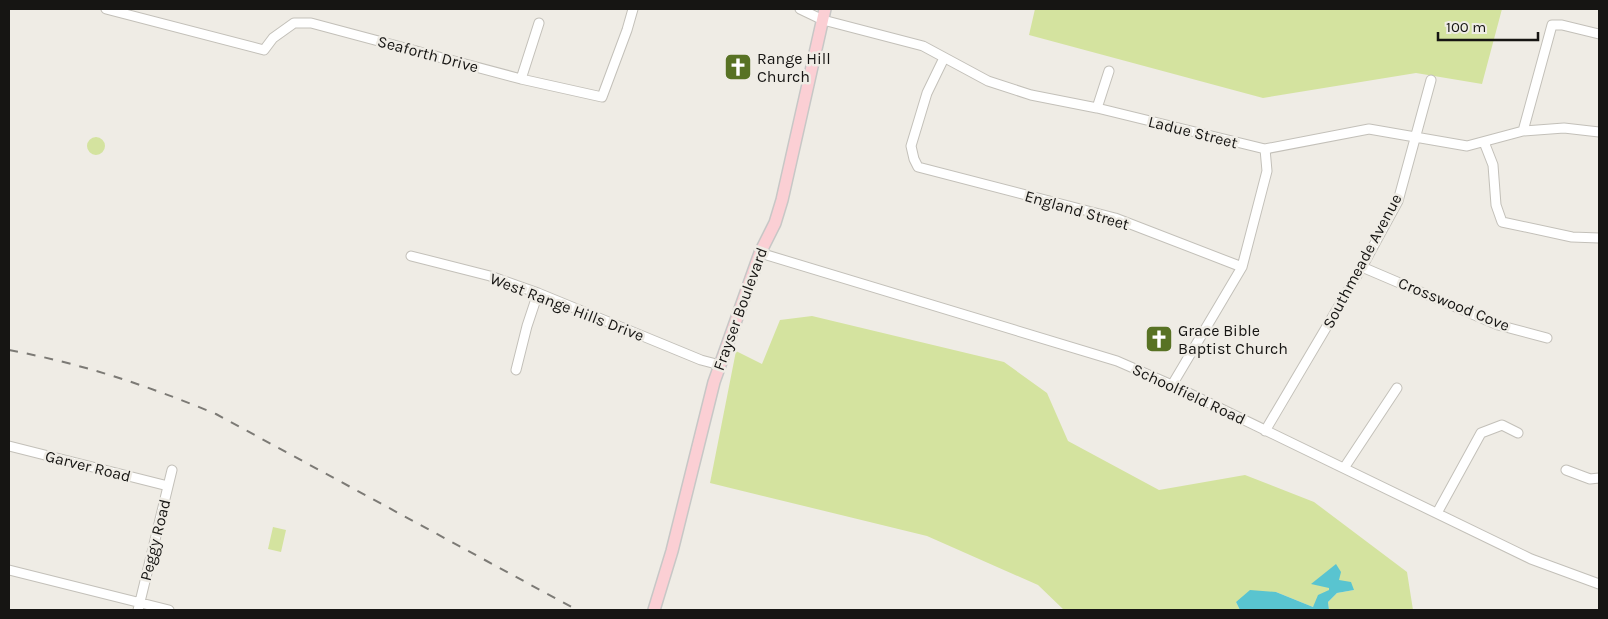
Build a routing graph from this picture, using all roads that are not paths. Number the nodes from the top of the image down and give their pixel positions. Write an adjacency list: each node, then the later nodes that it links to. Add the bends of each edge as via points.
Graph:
1 (106, 9): 9 (street, Seaforth Drive, via 264,50 273,38 294,23 311,23)
2 (633, 9): 9 (street, Seaforth Drive, via 602,97)
3 (800, 9): 4 (street, Ladue Street)
4 (824, 14): 7 (street, Ladue Street, via 923,46); 18 (main road, Frayser Boulevard, via 782,200)
5 (539, 23): 9 (street)
6 (1599, 34): 12 (street, via 1552,25)
7 (944, 58): 11 (street, Ladue Street, via 988,81 1031,95); 20 (street, England Street, via 927,93 911,146 918,168 1115,218)
8 (1109, 71): 11 (street)
9 (521, 78)
10 (1431, 80): 14 (street, Southmeade Avenue)
11 (1097, 108): 16 (street, Ladue Street)
12 (1523, 131): 13 (street, Ladue Street, via 1564,128); 15 (street, Ladue Street)
13 (1599, 132)
14 (1414, 137): 15 (street, Ladue Street, via 1467,146); 16 (street, Ladue Street, via 1369,129); 21 (street, Southmeade Avenue, via 1398,201)
15 (1484, 142): 17 (street, via 1493,165 1496,205 1502,222 1572,237)
16 (1265, 150): 20 (street, via 1267,171)
17 (1599, 238)
18 (760, 252): 24 (main road, Frayser Boulevard); 26 (street, Schoolfield Road, via 1117,361)
19 (411, 256): 22 (street, West Range Hills Drive, via 490,276)
20 (1242, 267): 26 (street)
21 (1362, 267): 23 (street, Crosswood Cove, via 1498,325); 28 (street, Southmeade Avenue)
22 (538, 293): 24 (street, West Range Hills Drive); 25 (street)
23 (1547, 338)
24 (720, 365): 41 (main road, Frayser Boulevard)
25 (516, 370)
26 (1172, 385): 28 (street, Schoolfield Road)
27 (1397, 388): 31 (street)
28 (1265, 431): 31 (street, Schoolfield Road)
29 (1518, 433): 36 (street, via 1502,425 1481,433)
30 (9, 446): 35 (street, Garver Road)
31 (1344, 468): 36 (street, Schoolfield Road)
32 (172, 470): 35 (street, Peggy Road)
33 (1566, 470): 34 (street, via 1590,479)
34 (1599, 478)
35 (168, 486): 39 (street, Peggy Road)
36 (1437, 513): 38 (street, Schoolfield Road, via 1531,559)
37 (9, 570): 39 (street)
38 (1599, 584)
39 (139, 607): 40 (street)
40 (169, 610)
41 (654, 610)

